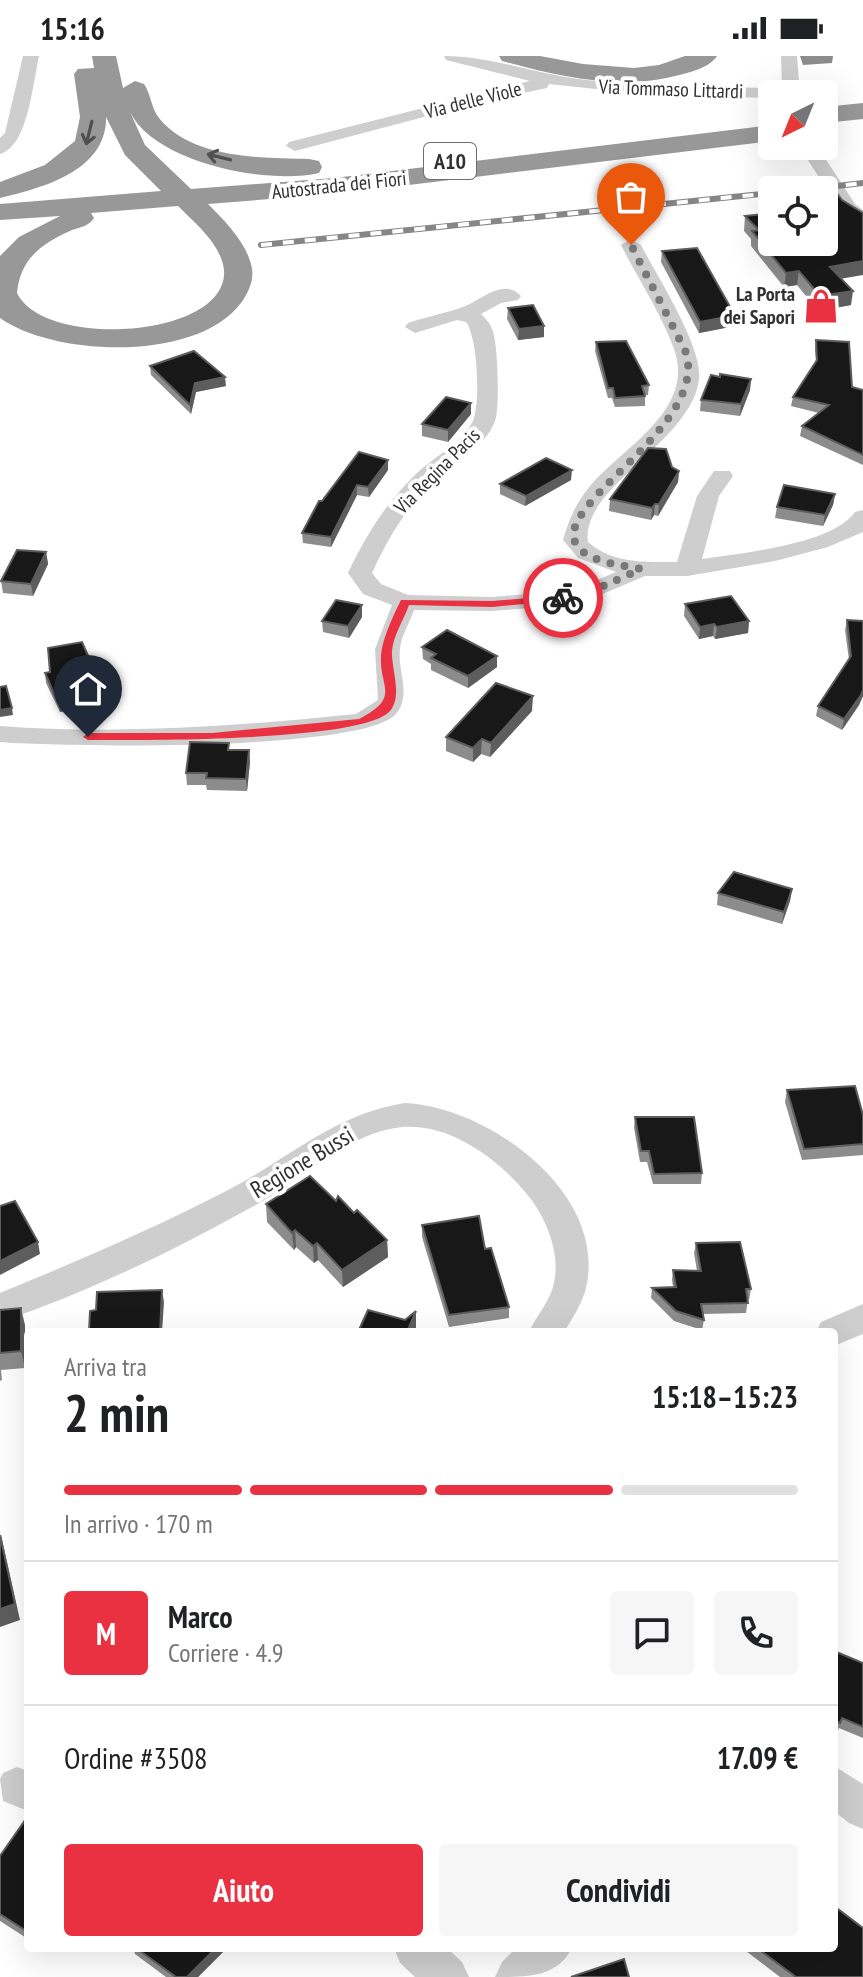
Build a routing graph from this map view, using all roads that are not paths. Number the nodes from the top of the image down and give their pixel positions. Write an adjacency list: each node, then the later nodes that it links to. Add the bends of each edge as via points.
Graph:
1 (31, 56): 19 (street, via 14,134)
2 (86, 56): 22 (highway, one-way to 22, via 92,134 85,147 56,170)
3 (104, 56): 29 (highway, via 133,148 221,234 235,253 238,283 222,307 204,318 149,336 85,338 36,327)
4 (123, 56): 21 (highway, one-way to 4, via 287,167 233,161 171,141 147,121)
5 (452, 56): 10 (street, Via delle Viole)
6 (511, 56): 7 (highway, via 571,71 623,74 667,69)
7 (705, 56)
8 (789, 56): 9 (street, Via Tommaso Littardi)
9 (790, 80)
10 (552, 82): 11 (street, Via Tommaso Littardi); 18 (street, Via delle Viole)
11 (758, 93)
12 (863, 111): 13 (highway)
13 (838, 114)
14 (863, 122): 16 (highway)
15 (758, 124): 21 (highway, Autostrada dei Fiori / A10)
16 (838, 125)
17 (758, 135): 24 (highway, Autostrada dei Fiori / A10, via 394,180)
18 (295, 146)
19 (0, 149)
20 (817, 160): 26 (street, via 848,208)
21 (408, 166): 23 (highway, Autostrada dei Fiori / A10)
22 (0, 190)
23 (0, 200)
24 (161, 200): 25 (highway, Autostrada dei Fiori / A10); 29 (highway, via 70,221 17,247 6,260 1,283)
25 (0, 212)
26 (862, 218)
27 (631, 245): 34 (street, Via Regina Pacis, via 690,369 677,409 587,506 575,540 599,559)
28 (511, 296): 30 (street, via 496,297)
29 (7, 310)
30 (466, 314): 31 (street); 36 (street, Via Regina Pacis, via 483,330 487,348 485,420 402,503 380,530 360,573 372,589)
31 (415, 327)
32 (722, 476): 35 (street, via 708,496)
33 (863, 517): 35 (street, Via Regina Pacis, via 859,525 829,538)
34 (641, 569): 35 (street, Via Regina Pacis); 36 (street, Via Regina Pacis, via 579,597 492,604)
35 (687, 569)
36 (405, 602): 37 (street, via 387,649 391,700 385,710 362,722 212,737)
37 (0, 734)
38 (0, 1308): 40 (street, Regione Bussi, via 174,1233 265,1185 348,1131 407,1114 440,1119 492,1143 528,1171 558,1211 571,1250 569,1289)
39 (863, 1318): 41 (street)
40 (548, 1328)
41 (838, 1330)
42 (838, 1789): 43 (street)
43 (863, 1809)
44 (419, 1952): 46 (street)
45 (542, 1952): 47 (street)
46 (447, 1977)
47 (517, 1977)

